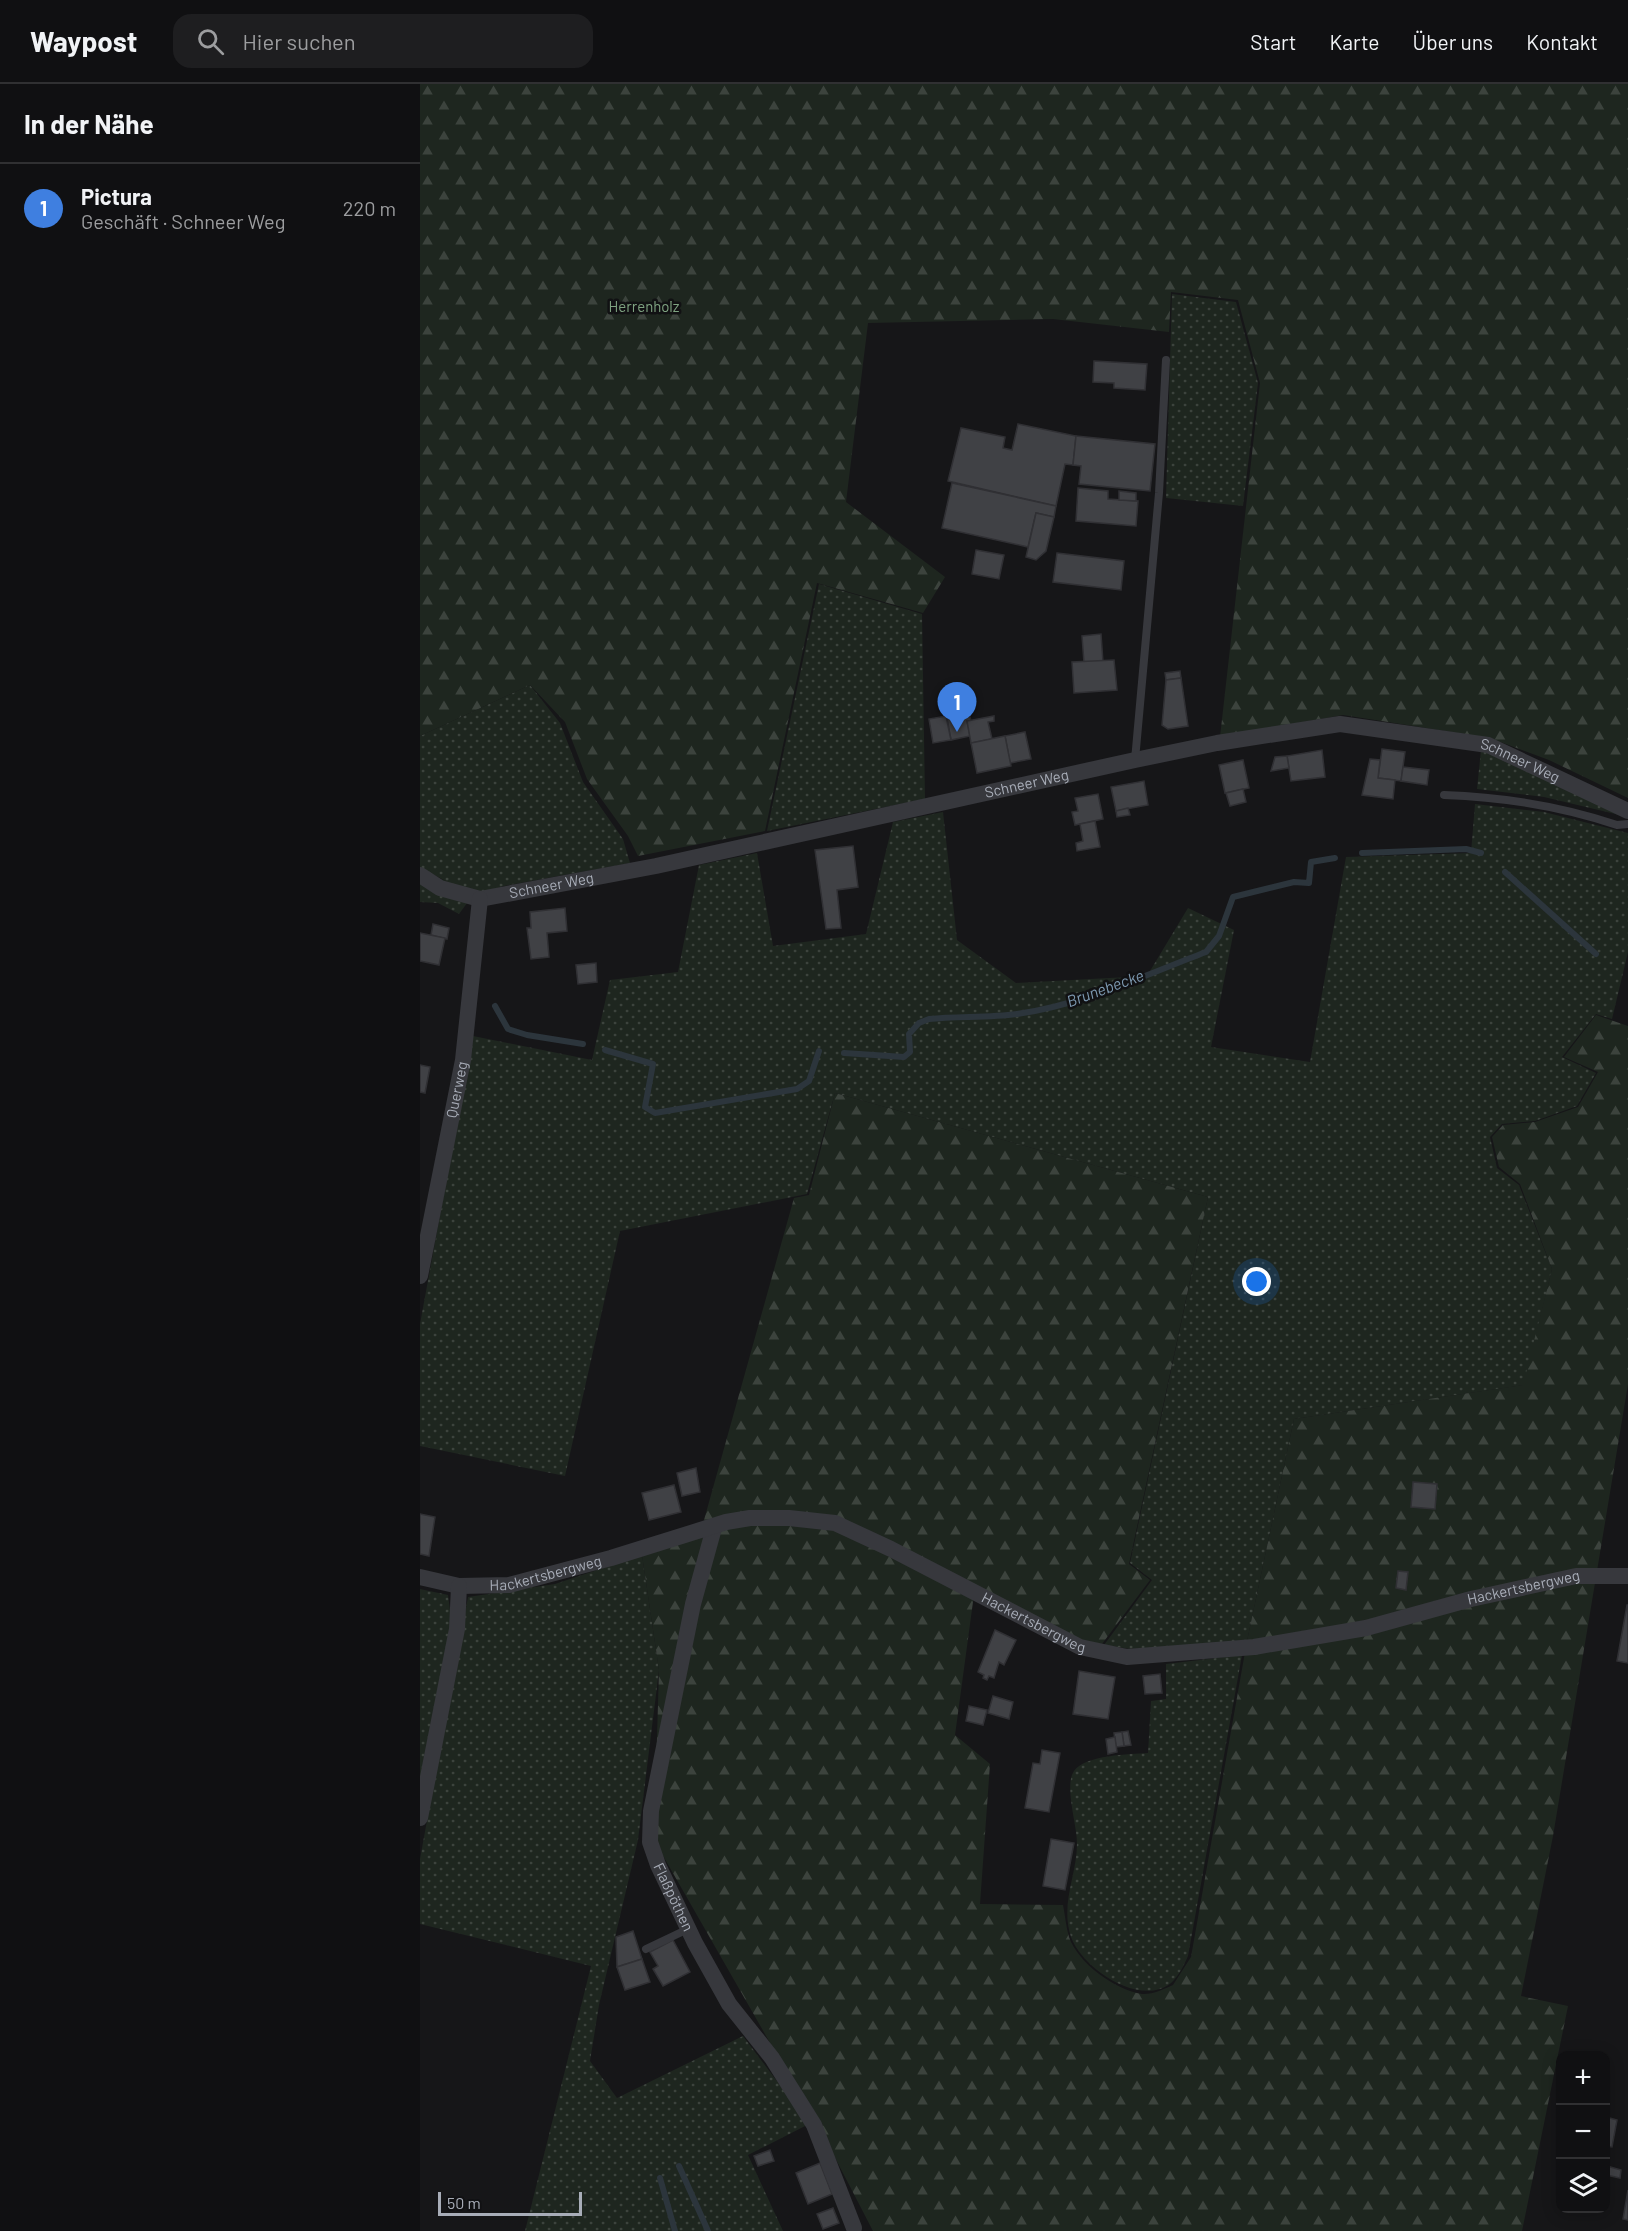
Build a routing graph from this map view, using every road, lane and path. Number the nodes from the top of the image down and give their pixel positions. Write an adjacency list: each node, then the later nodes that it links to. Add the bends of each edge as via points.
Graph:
1 (1166, 360): 2 (lane)
2 (1135, 760): 4 (street, Schneer Weg, via 1341,724 1488,745); 7 (street, Schneer Weg, via 656,866)
3 (1444, 795): 5 (lane, via 1545,805 1617,825)
4 (1628, 811)
5 (1628, 824)
6 (420, 875): 7 (street, Schneer Weg, via 440,888)
7 (480, 899): 8 (street, Querweg, via 463,1060)
8 (420, 1276)
9 (714, 1528): 10 (street, Hackertsbergweg, via 750,1518 835,1523 1080,1647 1127,1658 1254,1647 1366,1628 1576,1576); 12 (street, Hackertsbergweg, via 509,1586); 14 (street, Flaßpöthen, via 693,1604 651,1811 650,1842 657,1865)
10 (1628, 1576)
11 (420, 1577): 12 (street, Hackertsbergweg)
12 (459, 1586): 13 (street, via 457,1629)
13 (420, 1818)
14 (688, 1929): 15 (lane); 16 (street, Flaßpöthen, via 729,2004 772,2058 814,2125)
15 (646, 1949)
16 (854, 2228)

